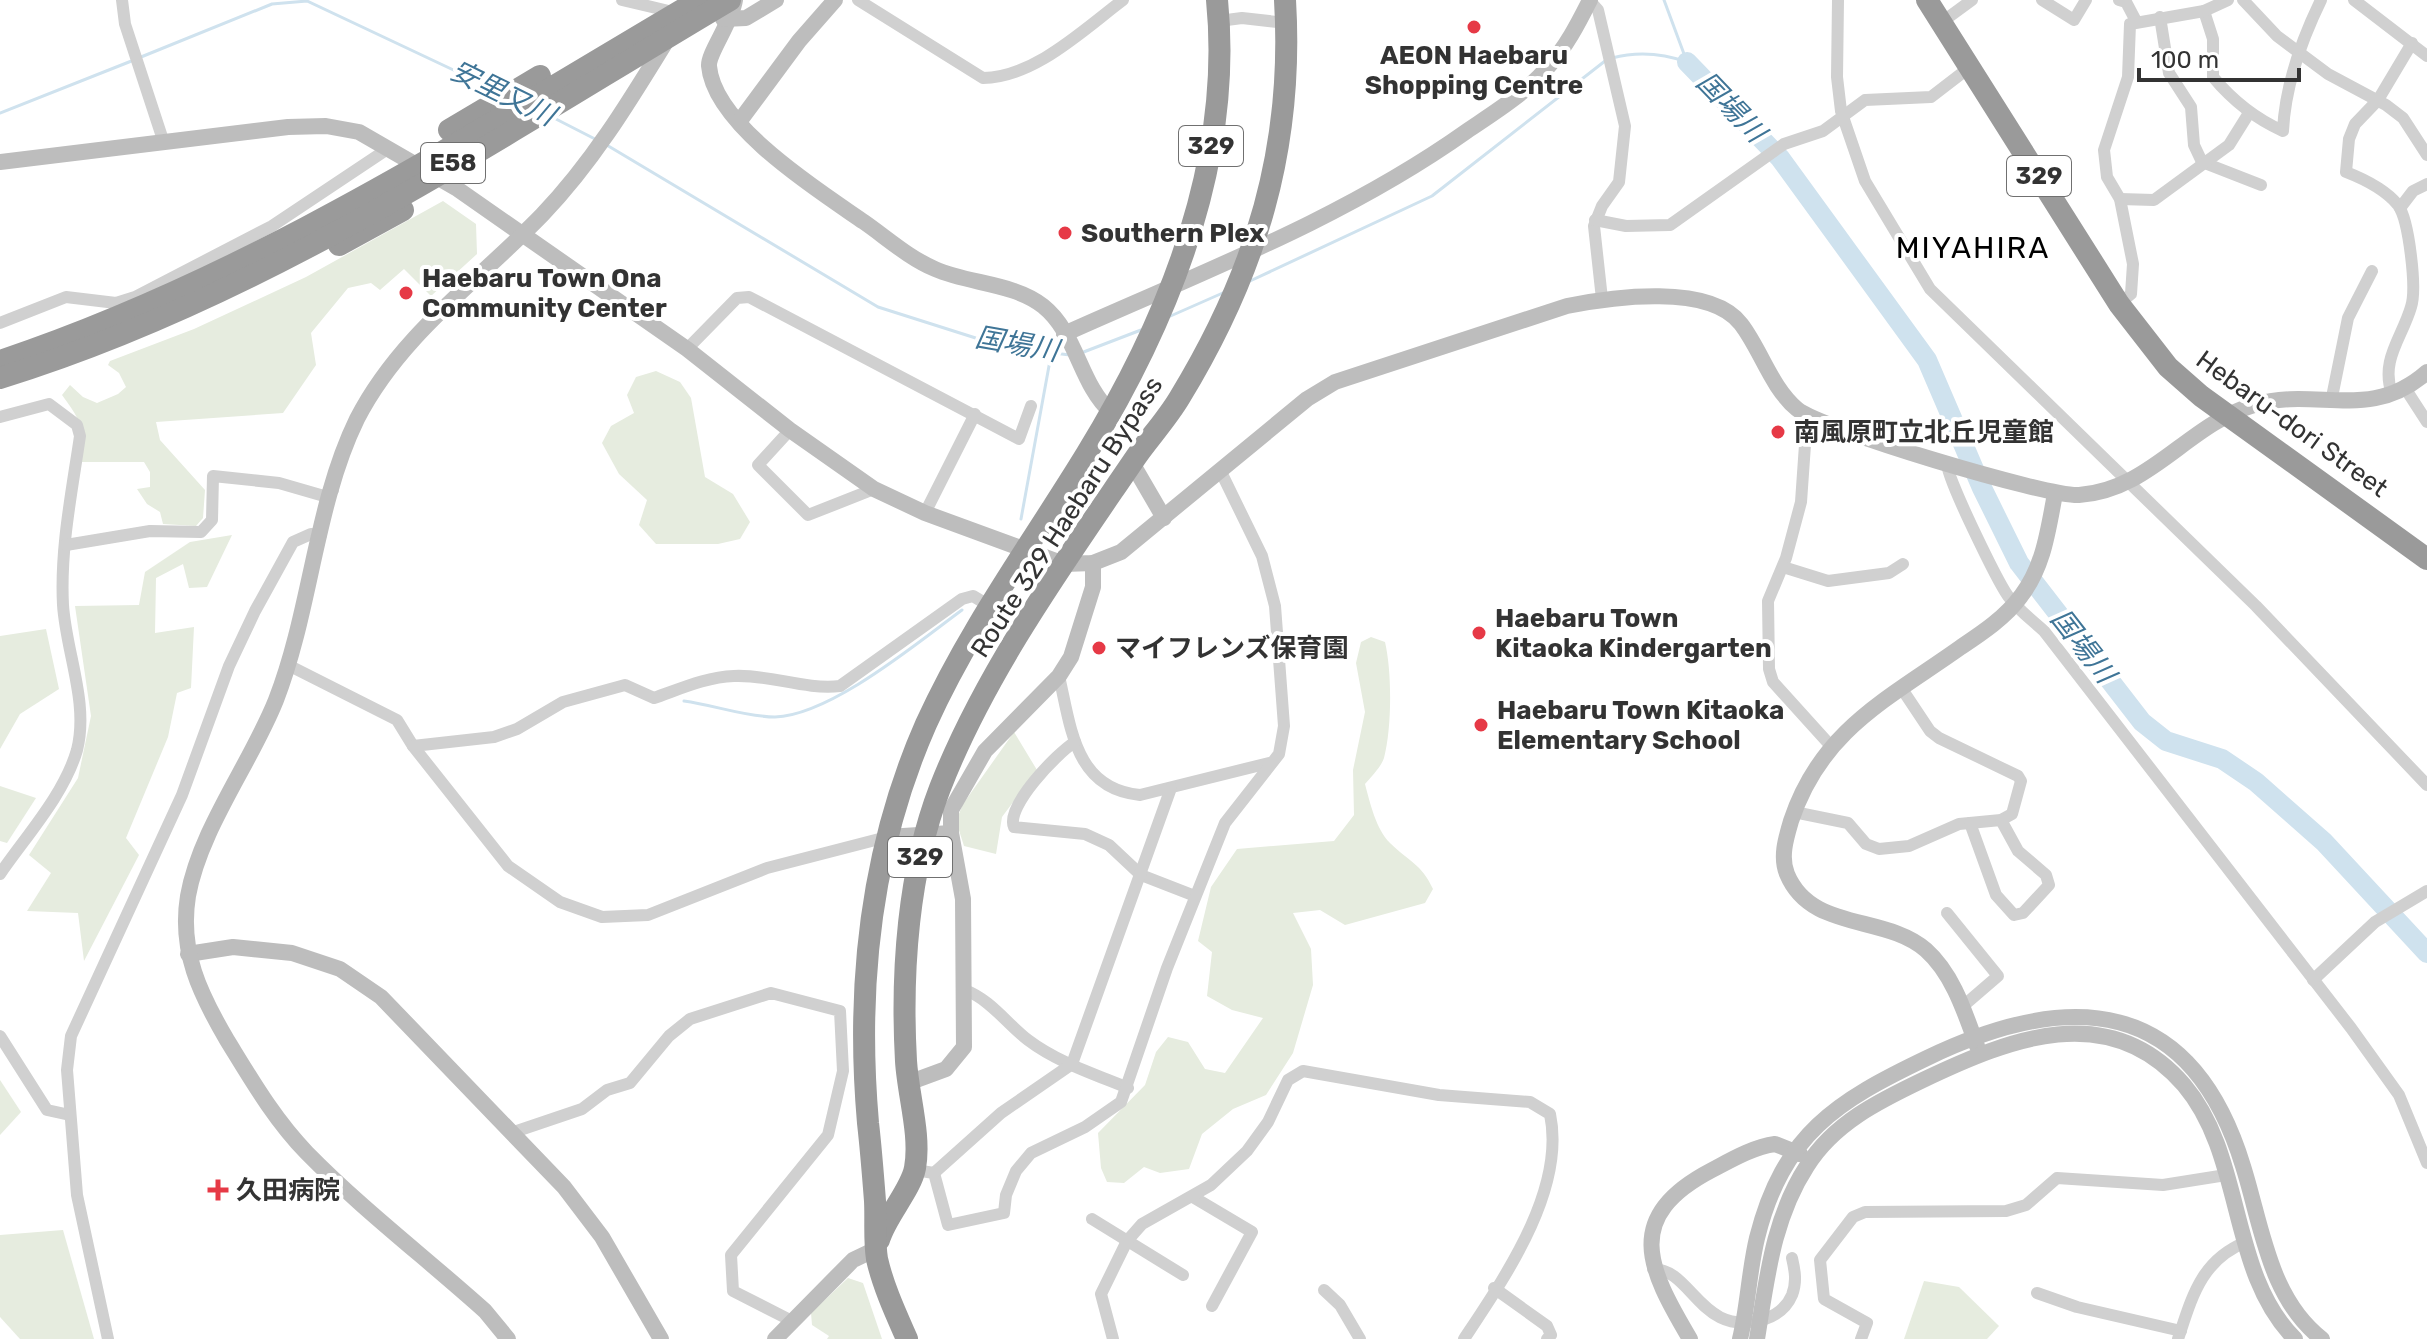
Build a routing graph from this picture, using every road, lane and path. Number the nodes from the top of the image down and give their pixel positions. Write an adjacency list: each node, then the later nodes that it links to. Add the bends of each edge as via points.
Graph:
1 (122, 0): 37 (street)
2 (622, 0): 21 (street)
3 (669, 0): 44 (highway, via 444,133)
4 (750, 0): 55 (highway, via 355,237 204,312)
5 (776, 0): 22 (street, via 746,18)
6 (835, 0): 36 (street)
7 (858, 0): 8 (street, via 983,78 998,78 1033,65)
8 (1123, 0)
9 (1285, 0): 28 (highway, Route 329 Haebaru Bypass / 329)
10 (1590, 0): 47 (street, via 1598,10 1625,126 1619,182); 49 (street, via 1558,56 1513,98 1421,164)
11 (1838, 0): 35 (street, via 1837,77)
12 (1927, 0): 27 (highway, Hebaru-dori Street / 329)
13 (1972, 0): 27 (street)
14 (2042, 0): 15 (street, via 2074,20)
15 (2086, 0)
16 (2119, 0): 26 (street, via 2126,2)
17 (2228, 0): 24 (street)
18 (2243, 0): 30 (street)
19 (2321, 0): 30 (street)
20 (2354, 0): 29 (street)
21 (695, 5): 22 (street); 44 (highway, E58); 48 (street, via 597,148)
22 (732, 7): 36 (street, via 709,70); 55 (highway, E58, via 297,253)
23 (1218, 11): 28 (street); 52 (highway, Route 329 Haebaru Bypass / 329, via 1217,105 1209,160)
24 (2204, 11): 25 (street); 34 (street, via 2213,39 2213,77)
25 (2160, 17): 26 (street); 41 (street, via 2169,73 2191,107 2194,145)
26 (2136, 21): 45 (street, via 2128,36 2128,77 2104,150 2107,177)
27 (1942, 22): 32 (highway, Hebaru-dori Street / 329)
28 (1286, 23): 49 (highway, Route 329 Haebaru Bypass / 329, via 1280,136)
29 (2412, 43): 31 (street); 33 (street)
30 (2300, 53): 33 (street); 34 (street, via 2283,131)
31 (2427, 56)
32 (1970, 67): 35 (street, via 1931,97 1865,100); 54 (highway, Hebaru-dori Street / 329)
33 (2378, 100): 39 (street, via 2403,118); 46 (street, via 2355,124 2346,172 2369,181)
34 (2249, 113): 41 (street, via 2229,145)
35 (1843, 114): 47 (street, via 1823,131 1784,144 1670,225); 76 (street, via 1865,181 1930,289)
36 (739, 122): 58 (street, via 783,165 914,257 948,275 1030,298 1055,318)
37 (164, 143): 38 (street, via 309,126 359,132); 40 (street)
38 (389, 148): 48 (street); 56 (street, via 272,226 135,297 116,303 66,297)
39 (2427, 155)
40 (0, 162)
41 (2202, 162): 43 (street); 45 (street, via 2154,200)
42 (2427, 184): 46 (street, via 2413,191)
43 (2261, 185)
44 (381, 186): 57 (highway, E58)
45 (2120, 199): 54 (street, via 2133,264 2131,294)
46 (2400, 208): 51 (street)
47 (1595, 220): 53 (street)
48 (522, 235): 59 (street); 78 (street, via 423,329 380,381 357,420)
49 (1248, 261): 52 (street); 73 (highway, Route 329 Haebaru Bypass / 329, via 1179,399)
50 (2372, 271): 64 (street, via 2348,318)
51 (2421, 289): 63 (street, via 2391,351 2386,379)
52 (1166, 297): 58 (street); 66 (highway, Route 329 Haebaru Bypass / 329)
53 (1602, 299): 69 (street, via 1669,298 1717,305 1740,323 1783,393); 75 (street, via 1348,376 1307,399)
54 (2119, 304): 68 (highway, Hebaru-dori Street / 329, via 2168,367)
55 (171, 316): 57 (highway, E58)
56 (0, 323)
57 (94, 338): 60 (highway, E58); 62 (highway, E58)
58 (1067, 338): 66 (street, via 1100,402)
59 (687, 349): 67 (street, via 737,298 749,297); 72 (street)
60 (0, 361)
61 (2427, 372): 63 (street)
62 (0, 378)
63 (2398, 391): 64 (street, via 2365,402); 71 (street)
64 (2331, 402): 68 (street, via 2273,401)
65 (1031, 406): 67 (street, via 1019,439)
66 (1111, 412): 84 (highway, Route 329 Haebaru Bypass / 329)
67 (975, 414): 80 (street)
68 (2228, 414): 76 (street); 85 (highway, Hebaru-dori Street / 329)
69 (1807, 416): 74 (street); 89 (street, via 1801,502)
70 (0, 417): 83 (street, via 49,404 77,425)
71 (2427, 422)
72 (790, 430): 77 (street); 77 (street, via 758,465 808,515)
73 (1132, 463): 81 (street); 87 (highway, Route 329 Haebaru Bypass / 329)
74 (1952, 465): 79 (street); 90 (street, via 1945,470 1958,500)
75 (1221, 472): 81 (street); 98 (street, via 1262,556 1275,606 1284,726 1279,754)
76 (2127, 483): 79 (street, via 2093,494); 99 (street, via 2256,606)
77 (874, 489): 80 (street)
78 (333, 490): 82 (street); 83 (street, via 324,496 279,483 213,476 212,520 201,532 150,531)
79 (2055, 494): 90 (street, via 2040,563)
80 (925, 513): 84 (street)
81 (1164, 518): 86 (street, via 1121,552)
82 (321, 535): 92 (street); 122 (street, via 293,542 229,666 182,795 71,1036)
83 (66, 545): 107 (street, via 63,602 78,697 77,750 56,793)
84 (1025, 551): 87 (street); 91 (highway, Route 329 Haebaru Bypass / 329)
85 (2427, 559)
86 (1093, 563): 87 (street); 93 (street, via 1088,605)
87 (1064, 564): 104 (highway, Route 329 Haebaru Bypass / 329, via 980,705 941,785)
88 (1903, 564): 89 (street, via 1889,573 1828,581)
89 (1783, 567): 96 (street, via 1768,601 1770,676)
90 (2018, 600): 94 (street); 113 (street)
91 (988, 605): 97 (street, via 973,596 962,599 840,686 820,688 737,675 654,698 625,685 563,702 494,737); 106 (highway, Route 329 Haebaru Bypass / 329, via 927,722)
92 (288, 665): 97 (street, via 397,720); 112 (street, via 265,726 195,870 186,913)
93 (1059, 676): 95 (street); 105 (street, via 985,751 951,810)
94 (1902, 689): 96 (street); 102 (street, via 1939,738 2018,776 2016,808)
95 (1075, 742): 100 (street, via 1101,783 1120,793); 108 (street, via 1036,779 1012,815 1014,827 1085,834 1109,845)
96 (1830, 745): 101 (street)
97 (413, 746): 106 (street, via 508,866 560,902 602,917 648,915 767,868)
98 (1269, 763): 100 (street); 110 (street, via 1225,823)
99 (2427, 785)
100 (1171, 788): 108 (street)
101 (1794, 812): 103 (street, via 1848,823 1866,844 1879,849 1909,846); 115 (street, via 1784,865 1799,894 1815,909 1914,941 1941,967)
102 (2001, 820): 103 (street); 103 (street, via 2018,851 2046,875 2049,885 2023,913 2014,915 1996,895)
103 (1970, 823)
104 (926, 832): 105 (street); 106 (street); 120 (highway, Route 329 Haebaru Bypass / 329, via 910,931)
105 (951, 833): 114 (street, via 963,899)
106 (887, 837): 133 (highway, Route 329 Haebaru Bypass / 329, via 868,940 862,1019)
107 (0, 874)
108 (1141, 875): 110 (street); 119 (street)
109 (2427, 891): 113 (street, via 2375,922)
110 (1195, 896): 121 (street)
111 (1947, 913): 115 (street, via 1998,976)
112 (188, 954): 123 (street, via 233,947 264,949 340,969 381,997); 145 (street, via 209,1009 284,1127 340,1184 485,1311)
113 (2313, 980): 126 (street, via 2399,1095)
114 (965, 990): 119 (street, via 980,996 1027,1040); 120 (street, via 964,1047 957,1059 946,1069)
115 (1962, 1007): 117 (street)
116 (0, 1036): 122 (street, via 47,1110)
117 (1974, 1037): 118 (street); 124 (street, via 1856,1093); 156 (street, via 2036,1018 2069,1015 2125,1024 2173,1050 2198,1075 2229,1128 2274,1272 2292,1307)
118 (1980, 1053): 125 (street, via 1856,1116); 128 (street, via 2052,1032 2104,1036 2135,1048 2183,1084 2201,1108)
119 (1072, 1064): 121 (street); 127 (street)
120 (908, 1083): 127 (highway, Route 329 Haebaru Bypass / 329)
121 (1128, 1088): 127 (street, via 1106,1115 1031,1153 1016,1171 1004,1213 948,1225)
122 (70, 1115): 144 (street, via 80,1210)
123 (514, 1132): 141 (street, via 582,1109 607,1090 630,1083 690,1019 771,993 840,1011 843,1071 828,1135 731,1255 733,1291); 146 (street, via 602,1237)
124 (1793, 1151): 125 (street); 135 (street, via 1766,1146 1683,1186 1652,1229); 143 (street, via 1766,1206 1757,1239)
125 (1812, 1160): 143 (street, via 1784,1207)
126 (2427, 1163)
127 (925, 1171): 133 (highway, via 885,1221)
128 (2226, 1175): 132 (street); 154 (street, via 2163,1185 2057,1178 2026,1205 2006,1211 1865,1212 1853,1217 1820,1260 1824,1299 1867,1323)
129 (1193, 1197): 131 (street, via 1142,1224); 137 (street, via 1247,1151 1296,1072 1439,1095 1530,1102 1550,1114 1552,1163 1534,1221); 140 (street, via 1252,1232)
130 (1092, 1219): 131 (street)
131 (1127, 1241): 136 (street); 149 (street, via 1101,1294)
132 (2246, 1242): 142 (street, via 2227,1251 2197,1282); 155 (street, via 2271,1308)
133 (876, 1249): 141 (street, via 853,1260); 148 (highway, Route 329 Haebaru Bypass / 329)
134 (1792, 1258): 135 (street, via 1796,1276 1789,1302 1763,1320 1746,1323 1716,1317 1671,1275)
135 (1653, 1269): 153 (street)
136 (1183, 1275)
137 (1494, 1288): 151 (street); 152 (street, via 1547,1326)
138 (1324, 1290): 150 (street, via 1340,1305)
139 (2037, 1293): 142 (street)
140 (1212, 1306)
141 (792, 1321): 147 (street)
142 (2180, 1335)
143 (1746, 1338)
144 (108, 1339)
145 (508, 1339)
146 (661, 1339)
147 (775, 1339)
148 (907, 1339)
149 (1113, 1339)
150 (1360, 1339)
151 (1465, 1339)
152 (1547, 1339)
153 (1690, 1339)
154 (1861, 1339)
155 (2295, 1339)
156 (2322, 1339)

